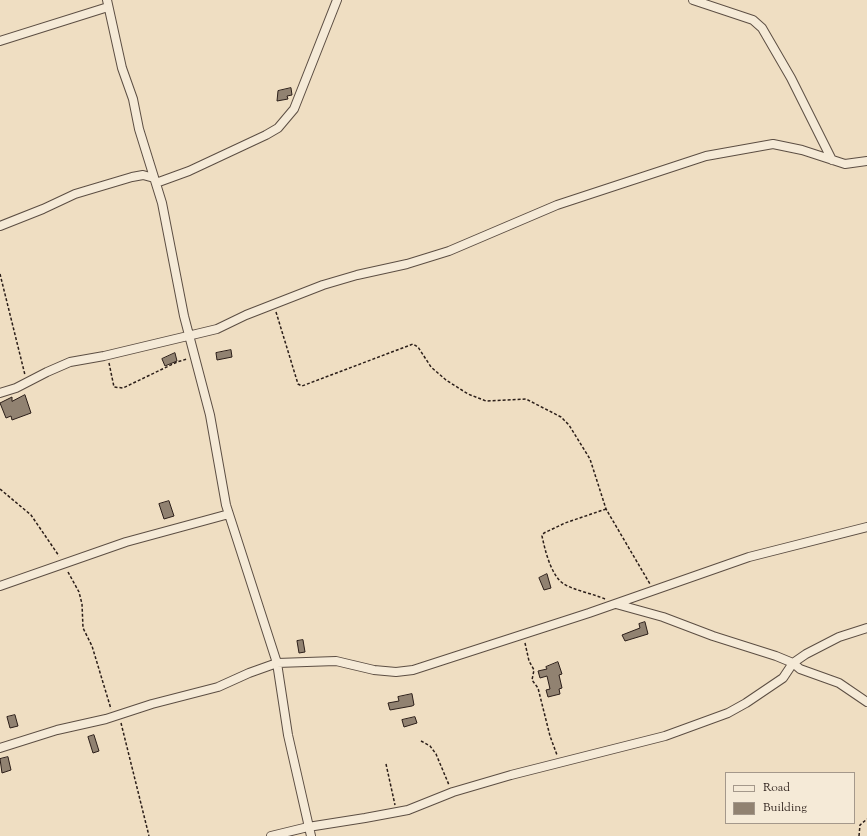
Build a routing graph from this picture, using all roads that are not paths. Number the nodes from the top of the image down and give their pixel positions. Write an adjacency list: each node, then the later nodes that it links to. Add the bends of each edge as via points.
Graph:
1 (338, 0): 7 (street, via 294,109 286,121 244,146 189,171)
2 (693, 0): 5 (street, via 753,20 762,28 788,72)
3 (108, 3): 4 (street); 7 (street, via 122,68)
4 (0, 42)
5 (832, 160): 6 (street, via 845,164); 9 (street, via 773,144 706,156 558,205 449,251 323,285 217,329)
6 (867, 161)
7 (155, 180): 8 (street, via 143,175 132,177 75,194); 9 (street)
8 (0, 226)
9 (190, 335): 10 (street, via 107,356 70,362); 11 (street, via 210,415)
10 (0, 393)
11 (229, 514): 13 (street, via 126,542); 16 (street)
12 (867, 527): 14 (street, via 749,557)
13 (0, 586)
14 (616, 604): 16 (street, via 413,670 374,670 336,660); 17 (street)
15 (867, 628): 17 (street, via 818,647)
16 (277, 663): 19 (street, via 218,688 57,730); 20 (street, via 288,735)
17 (793, 663): 18 (street, via 800,669 844,686); 20 (street, via 780,680 746,703 728,713 664,736 511,775 393,813)
18 (867, 702)
19 (0, 748)
20 (308, 827): 21 (street); 22 (street)
21 (271, 836)
22 (311, 836)

